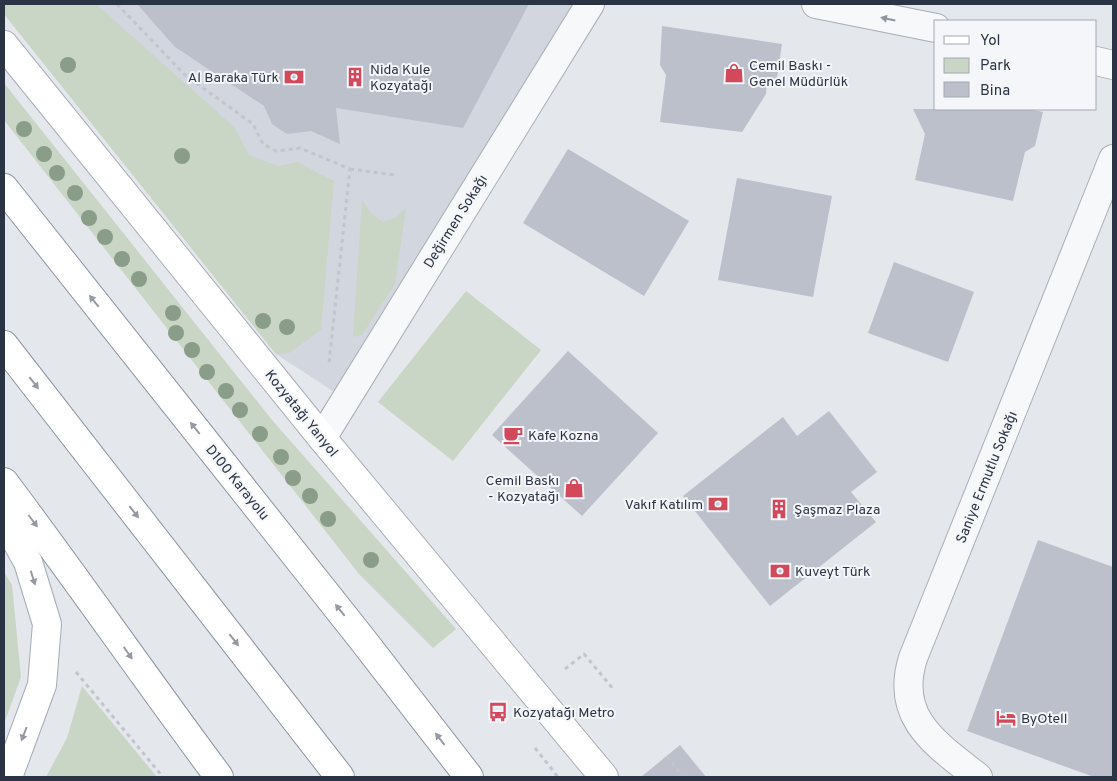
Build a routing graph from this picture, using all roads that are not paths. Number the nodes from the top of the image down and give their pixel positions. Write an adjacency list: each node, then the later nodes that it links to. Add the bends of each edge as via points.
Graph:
1 (590, 4): 10 (street, Değirmen Sokağı)
2 (816, 4): 3 (street, one-way to 2)
3 (934, 28)
4 (4, 45): 10 (main road, Kozyatağı Yanyol)
5 (1097, 62): 6 (street)
6 (1113, 65)
7 (1113, 159): 18 (street, Saniye Ermutlu Sokağı, via 908,678 908,698 920,725 944,750)
8 (4, 188): 16 (main road, D100 Karayolu, one-way to 8)
9 (4, 345): 15 (main road, one-way to 15)
10 (322, 438): 17 (main road, Kozyatağı Yanyol)
11 (4, 482): 14 (main road, one-way to 14)
12 (4, 518): 13 (main road, one-way to 13, via 28,562 47,624 42,685)
13 (8, 777)
14 (219, 777)
15 (340, 777)
16 (470, 777)
17 (604, 777)
18 (978, 777)

